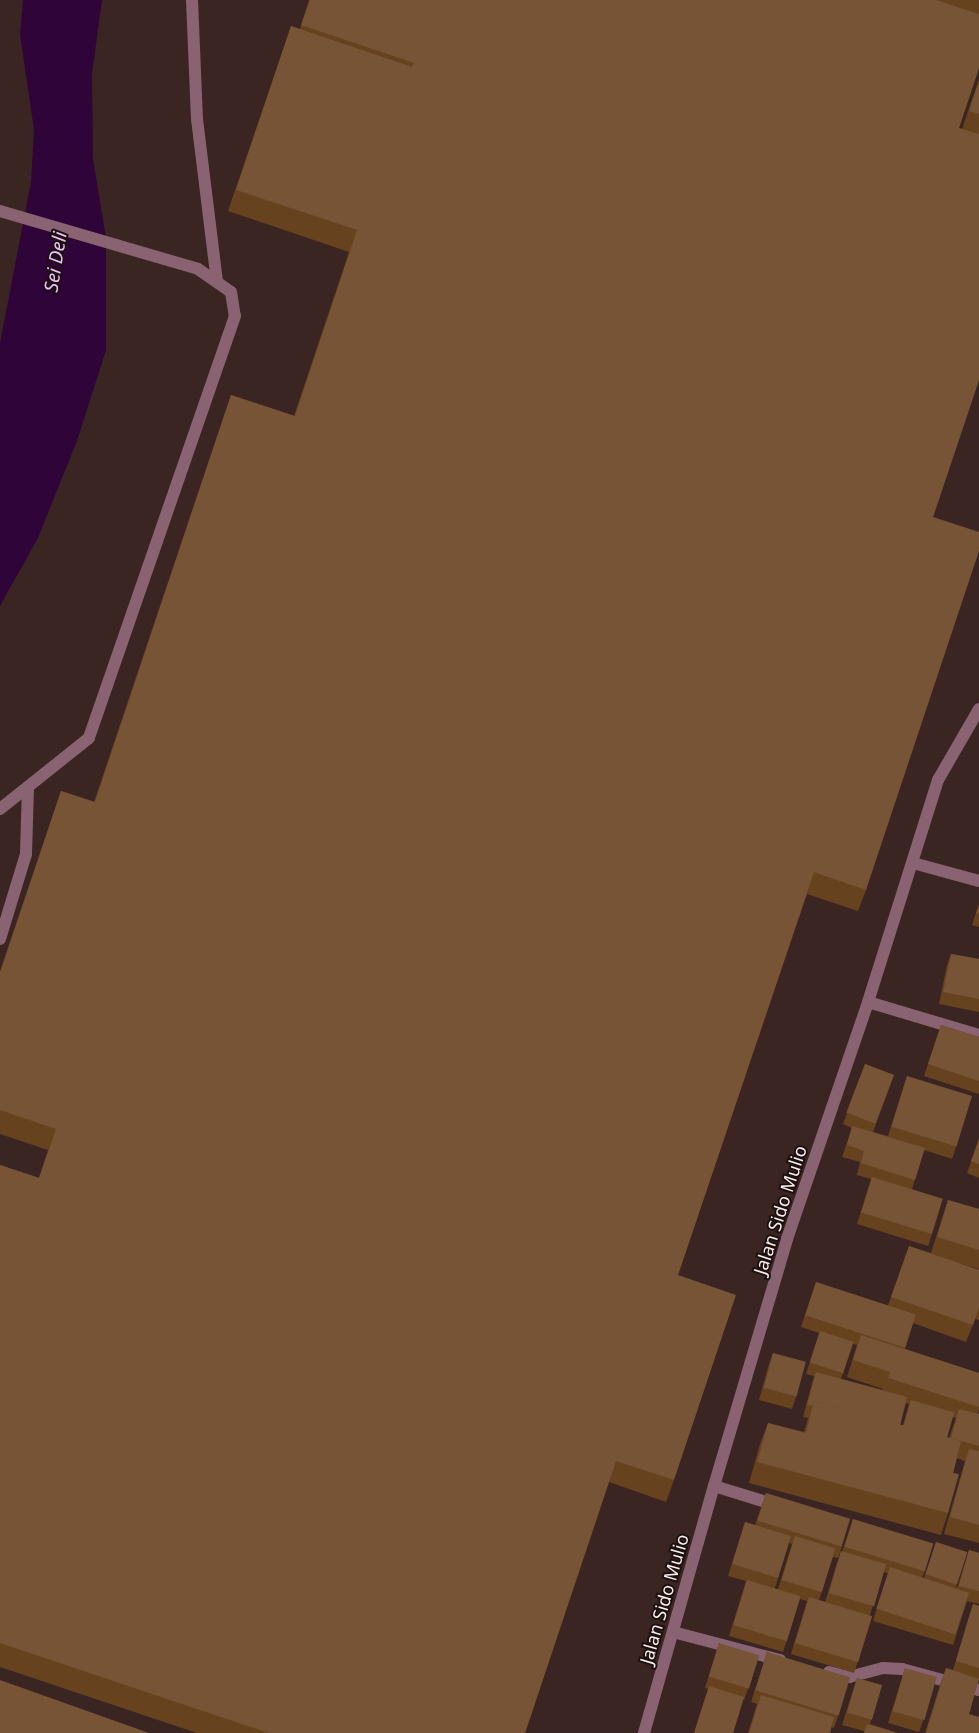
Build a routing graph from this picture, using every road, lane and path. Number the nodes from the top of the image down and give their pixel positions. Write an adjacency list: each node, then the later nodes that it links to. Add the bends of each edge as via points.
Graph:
1 (192, 0): 3 (street, via 197,119)
2 (3, 212): 3 (street, via 198,269)
3 (217, 282): 5 (street, via 231,292 235,316 89,738)
4 (979, 710): 7 (street, Jalan Sido Mulio, via 938,780)
5 (28, 788): 6 (street); 9 (street, via 26,854)
6 (0, 809)
7 (913, 863): 8 (street); 10 (street, Jalan Sido Mulio)
8 (979, 881)
9 (0, 939)
10 (868, 1002): 11 (street); 12 (street, Jalan Sido Mulio, via 787,1239)
11 (979, 1035)
12 (714, 1486): 13 (street); 14 (street, Jalan Sido Mulio)
13 (790, 1509)
14 (673, 1632): 15 (street); 18 (street, Jalan Sido Mulio)
15 (793, 1663)
16 (812, 1668): 17 (street, via 849,1677 883,1668 902,1669)
17 (979, 1690)
18 (644, 1733)

